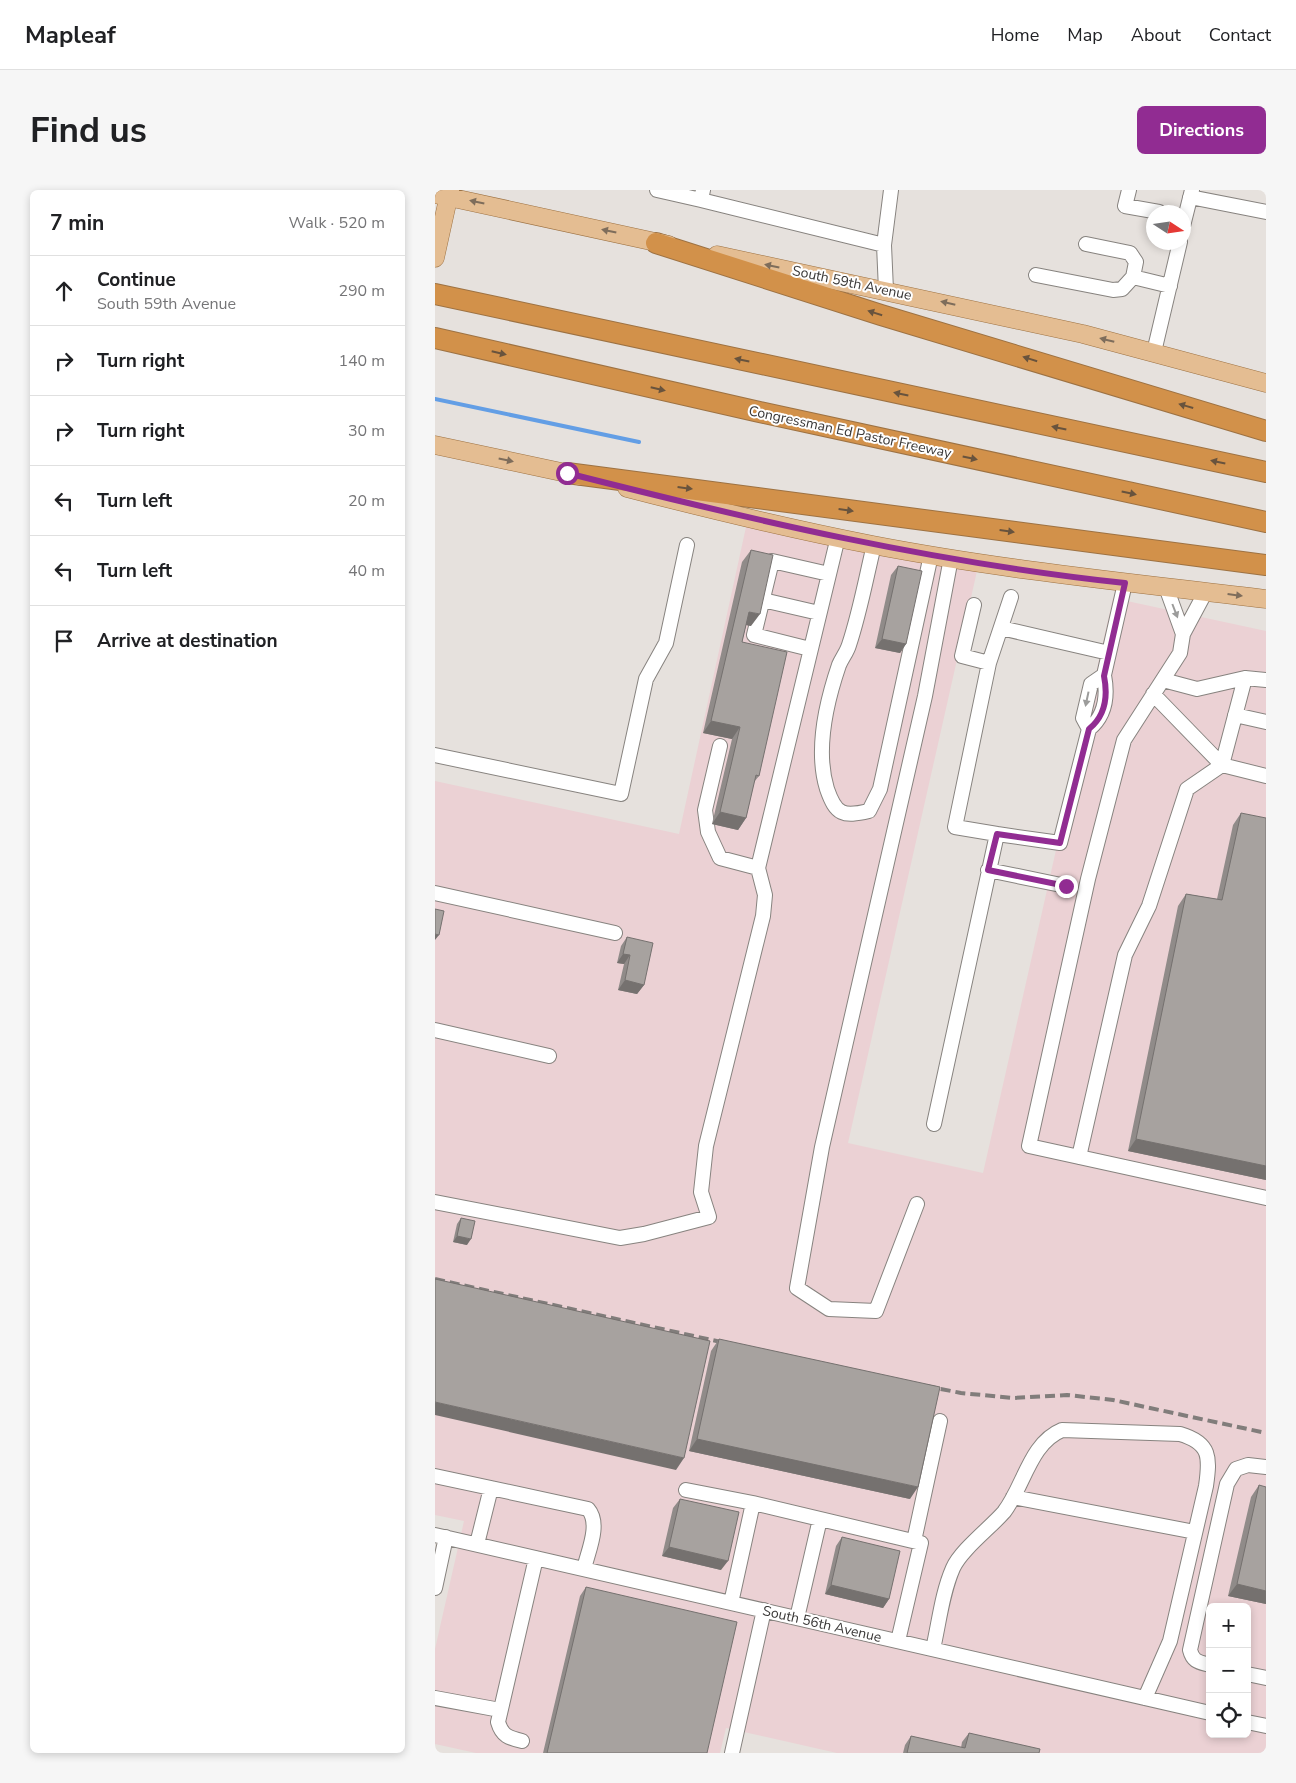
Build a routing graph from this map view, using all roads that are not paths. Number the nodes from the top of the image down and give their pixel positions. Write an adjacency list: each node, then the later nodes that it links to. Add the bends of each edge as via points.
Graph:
1 (657, 190): 6 (street)
2 (891, 190): 11 (street)
3 (1129, 190): 7 (street, via 1125,206)
4 (1191, 193): 8 (street)
5 (445, 194): 9 (main road, South 59th Avenue, one-way to 5); 13 (main road)
6 (702, 195): 11 (street)
7 (1146, 210)
8 (1266, 212)
9 (656, 242): 17 (main road, South 59th Avenue, one-way to 9); 22 (highway, one-way to 9, via 881,315)
10 (1086, 244): 15 (street, via 1130,253 1136,262)
11 (885, 245): 17 (street)
12 (1178, 250): 16 (street)
13 (435, 258)
14 (1036, 275): 15 (street, via 1113,290 1122,289)
15 (1133, 277): 16 (street)
16 (1169, 286): 20 (street)
17 (886, 290): 20 (main road, South 59th Avenue, one-way to 17)
18 (435, 294): 24 (highway, one-way to 18)
19 (443, 340): 26 (highway, Congressman Ed Pastor Freeway, one-way to 26)
20 (1154, 352): 21 (main road, South 59th Avenue)
21 (1266, 384)
22 (1266, 431)
23 (435, 445): 25 (main road, one-way to 25)
24 (1266, 472)
25 (567, 473): 27 (main road); 32 (highway, one-way to 32)
26 (1266, 522)
27 (838, 537): 29 (main road); 33 (street)
28 (687, 545): 54 (street, via 666,643 646,680 621,794)
29 (874, 545): 30 (main road); 30 (street, via 849,646 839,664 821,742 821,769 832,802 840,813 851,815 869,811 880,789)
30 (931, 555): 31 (main road)
31 (951, 558): 34 (main road); 69 (street, via 925,696 822,1147 797,1288 829,1309 876,1312)
32 (1266, 566)
33 (829, 574): 39 (street, via 772,561); 41 (street)
34 (1125, 583): 35 (main road); 45 (street)
35 (1166, 587): 36 (main road); 43 (street, one-way to 43)
36 (1206, 591): 38 (main road, one-way to 38); 43 (street)
37 (1011, 597): 42 (street)
38 (1266, 599)
39 (763, 600): 41 (street); 44 (street, via 754,635)
40 (974, 605): 46 (street, via 962,656)
41 (819, 613): 44 (street)
42 (1001, 628): 45 (street); 46 (street)
43 (1183, 634): 48 (street, via 1180,653)
44 (810, 649): 58 (street)
45 (1109, 653): 57 (street, via 1104,676 1107,690 1100,720 1089,729 1060,843)
46 (989, 663): 57 (street, via 955,827)
47 (1245, 678): 48 (street, via 1197,689); 49 (street); 51 (street)
48 (1163, 680): 50 (street)
49 (1266, 680)
50 (1153, 694): 55 (street); 66 (street, via 1124,740 1088,879 1029,1146)
51 (1235, 715): 52 (street); 55 (street)
52 (1266, 722)
53 (720, 746): 58 (street, via 705,810 708,832 720,858)
54 (435, 755)
55 (1221, 765): 56 (street); 66 (street, via 1187,789 1149,906 1125,955)
56 (1266, 776)
57 (997, 834): 59 (street)
58 (758, 868): 68 (street, via 765,895 763,916 706,1146 701,1192 709,1217 620,1238)
59 (988, 870): 60 (street); 65 (street)
60 (1066, 886)
61 (435, 893): 62 (street)
62 (615, 933)
63 (435, 1030): 64 (street)
64 (549, 1056)
65 (934, 1124)
66 (1079, 1157): 67 (street)
67 (1266, 1198)
68 (435, 1202)
69 (917, 1204)
70 (940, 1421): 80 (street)
71 (1266, 1467): 90 (street, via 1236,1469 1227,1484 1191,1650 1196,1662)
72 (435, 1476): 73 (street)
73 (491, 1488): 81 (street); 83 (street, via 588,1509 595,1523)
74 (686, 1490): 76 (street)
75 (1013, 1497): 78 (street); 78 (street, via 1037,1452 1051,1435 1062,1430 1180,1434 1194,1438 1205,1448 1210,1462); 89 (street, via 954,1566 947,1582)
76 (753, 1503): 77 (street); 85 (street)
77 (820, 1519): 80 (street); 87 (street)
78 (1195, 1532): 94 (street, via 1169,1641)
79 (441, 1536): 81 (street, South 56th Avenue); 84 (street)
80 (914, 1541): 88 (street, via 921,1543)
81 (477, 1544): 82 (street, South 56th Avenue)
82 (536, 1558): 83 (street, South 56th Avenue); 95 (street)
83 (584, 1569): 85 (street, South 56th Avenue)
84 (435, 1588)
85 (731, 1603): 86 (street, South 56th Avenue)
86 (764, 1610): 87 (street, South 56th Avenue); 100 (street)
87 (797, 1618): 88 (street, South 56th Avenue)
88 (898, 1641): 89 (street, South 56th Avenue)
89 (933, 1649): 94 (street, South 56th Avenue)
90 (1206, 1664)
91 (1251, 1675): 92 (street)
92 (1266, 1678)
93 (435, 1698): 95 (street)
94 (1145, 1698): 96 (street, South 56th Avenue)
95 (500, 1710): 99 (street, via 498,1722 501,1731 507,1737)
96 (1206, 1712)
97 (1251, 1723): 98 (street)
98 (1266, 1726)
99 (522, 1741)
100 (732, 1753)

